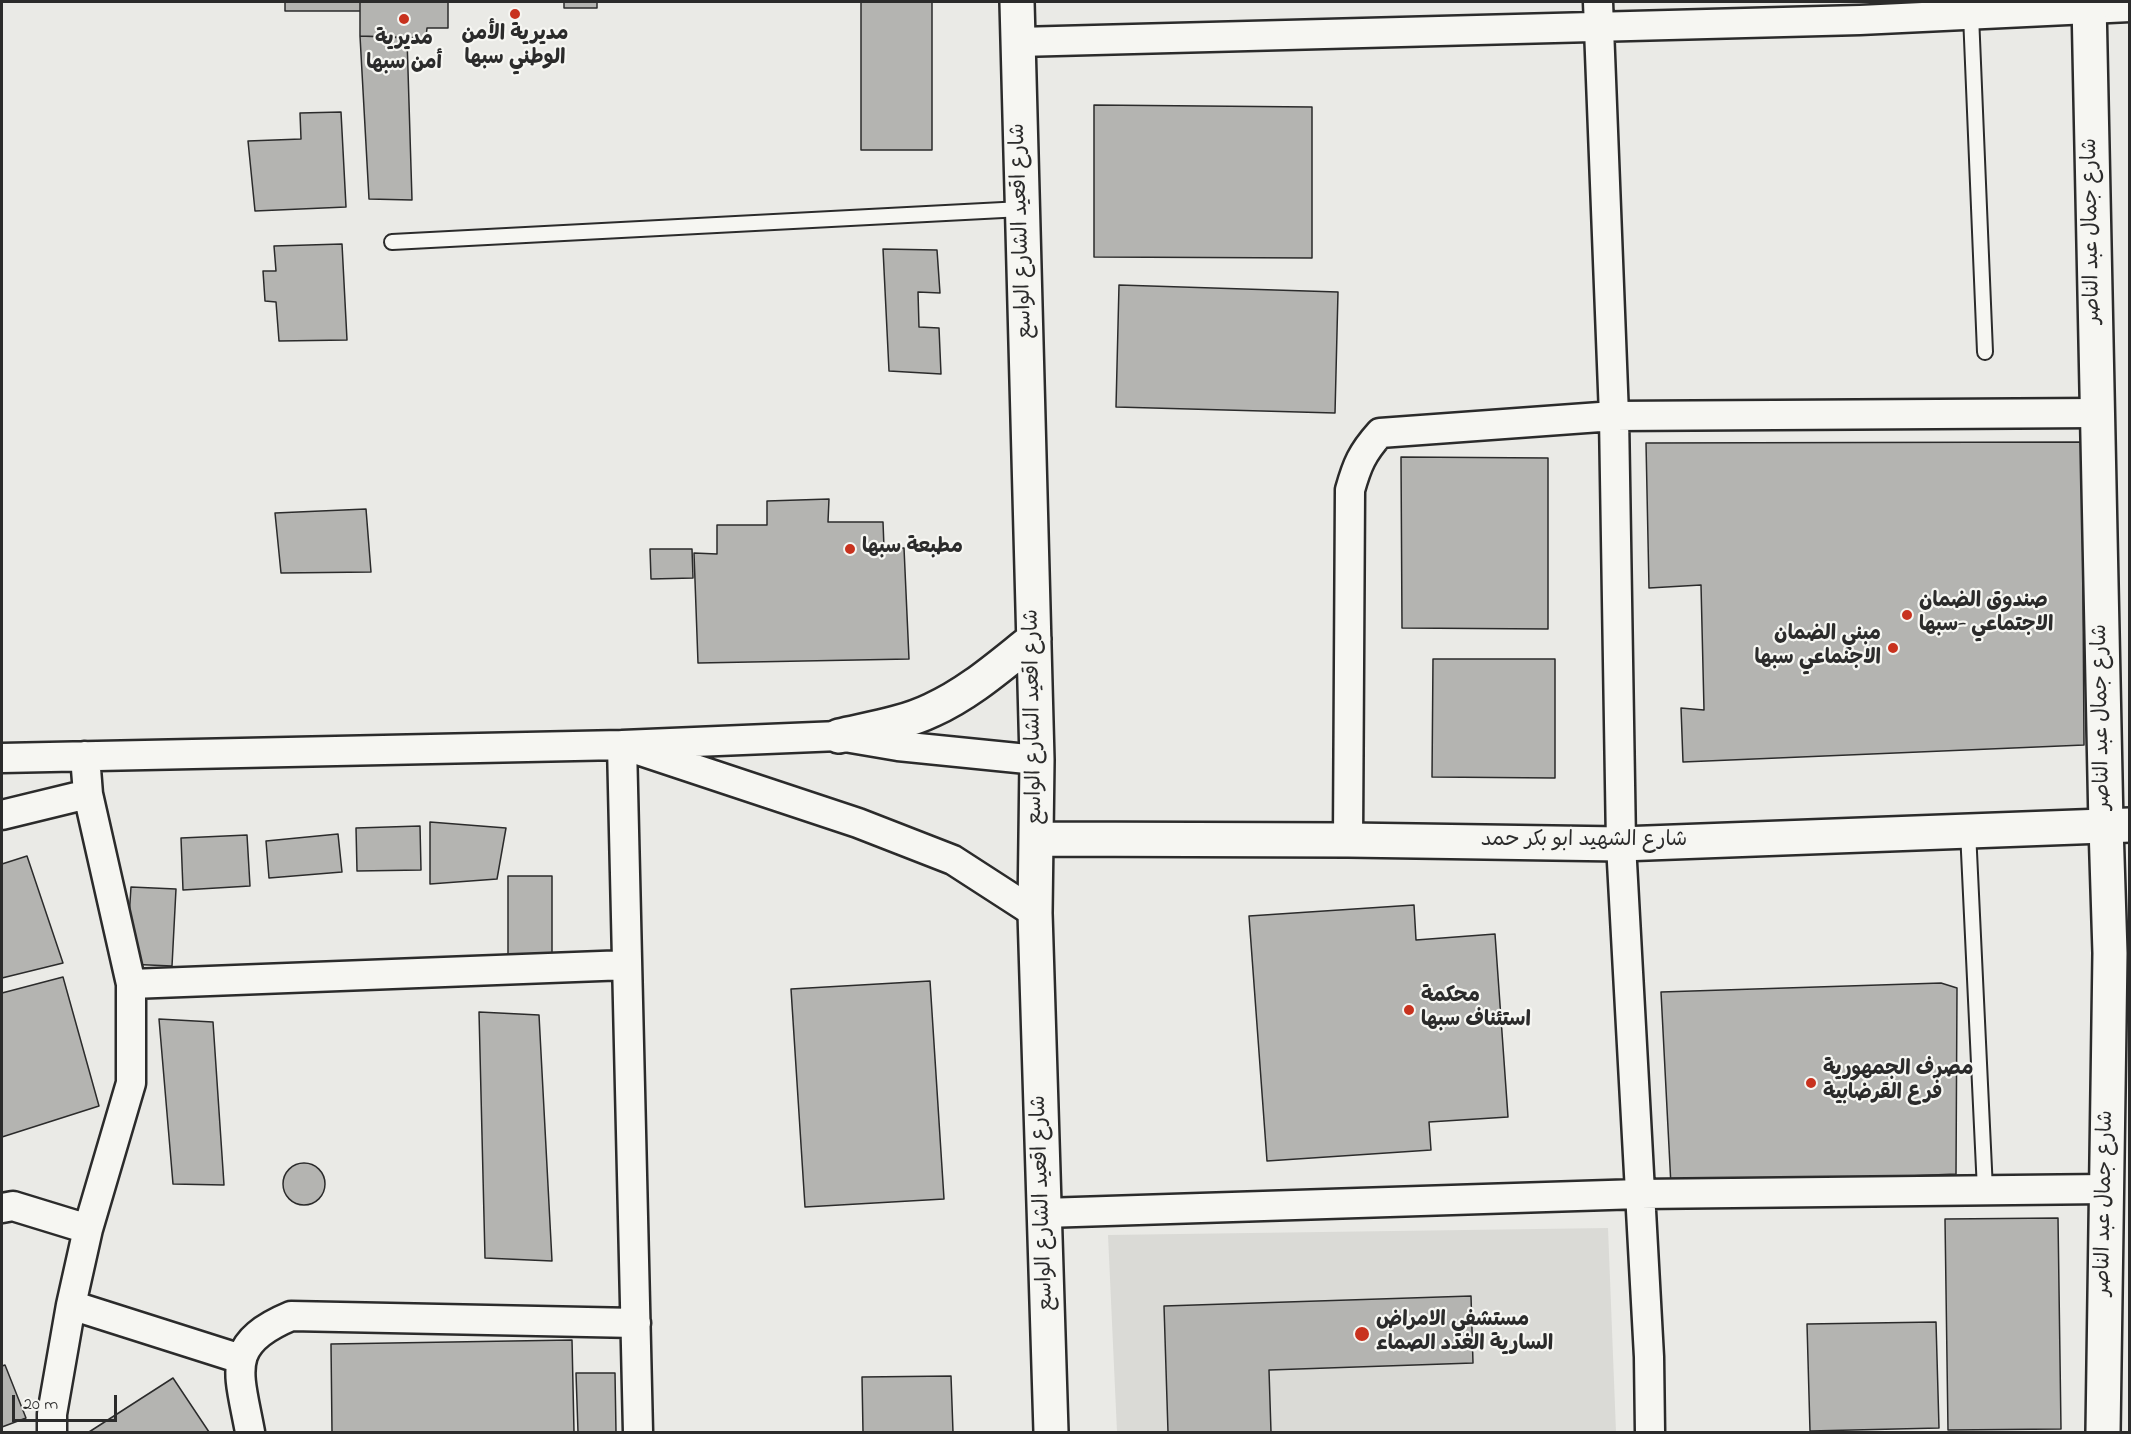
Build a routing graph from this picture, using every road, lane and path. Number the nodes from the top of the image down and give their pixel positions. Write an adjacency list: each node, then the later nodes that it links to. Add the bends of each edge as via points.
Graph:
1 (1017, 2): 7 (street, شارع اقعيد الشارع الواسع)
2 (2089, 5): 3 (street); 6 (street); 11 (street, شارع جمال عبد الناصر)
3 (2130, 7)
4 (1859, 11): 5 (street); 6 (street)
5 (1598, 14): 7 (street); 12 (street)
6 (1971, 15): 10 (lane)
7 (1018, 42): 8 (street, شارع اقعيد الشارع الواسع)
8 (1022, 209): 9 (lane); 13 (street, شارع اقعيد الشارع الواسع)
9 (392, 242)
10 (1985, 352)
11 (2097, 412): 12 (street); 21 (street, شارع جمال عبد الناصر)
12 (1614, 416): 24 (street, via 1380,434 1365,449 1350,490); 25 (street)
13 (1034, 639): 14 (street, via 973,686 930,711); 18 (street, شارع اقعيد الشارع الواسع)
14 (839, 736): 15 (street); 18 (street)
15 (622, 745): 16 (street); 26 (street, via 858,823 953,860); 27 (street)
16 (85, 756): 17 (street); 19 (street)
17 (2, 758)
18 (1037, 760): 23 (street, شارع اقعيد الشارع الواسع)
19 (88, 794): 20 (street); 28 (street)
20 (2, 815)
21 (2118, 826): 22 (street, شارع الشهيد ابو بكر حمد); 29 (street, شارع جمال عبد الناصر, via 2110,953)
22 (1968, 831): 25 (street, شارع الشهيد ابو بكر حمد); 30 (lane)
23 (1037, 839): 24 (street, شارع الشهيد ابو بكر حمد); 26 (street, شارع اقعيد الشارع الواسع)
24 (1348, 840): 25 (street, شارع الشهيد ابو بكر حمد)
25 (1620, 844): 31 (street)
26 (1035, 913): 33 (street, شارع اقعيد الشارع الواسع)
27 (627, 964): 28 (street); 36 (street)
28 (130, 984): 34 (street, via 131,1083)
29 (2106, 1188): 30 (street); 43 (street, شارع جمال عبد الناصر)
30 (1985, 1190): 31 (street)
31 (1640, 1194): 33 (street); 42 (street)
32 (2, 1208): 34 (street, via 13,1206)
33 (1044, 1213): 41 (street, شارع اقعيد الشارع الواسع)
34 (88, 1228): 35 (street)
35 (71, 1305): 37 (street); 38 (street)
36 (636, 1323): 37 (street, via 291,1316 270,1325 249,1342); 40 (street)
37 (241, 1359): 39 (street, via 239,1373)
38 (52, 1432)
39 (250, 1432)
40 (638, 1432)
41 (1051, 1432)
42 (1650, 1432)
43 (2103, 1432)

